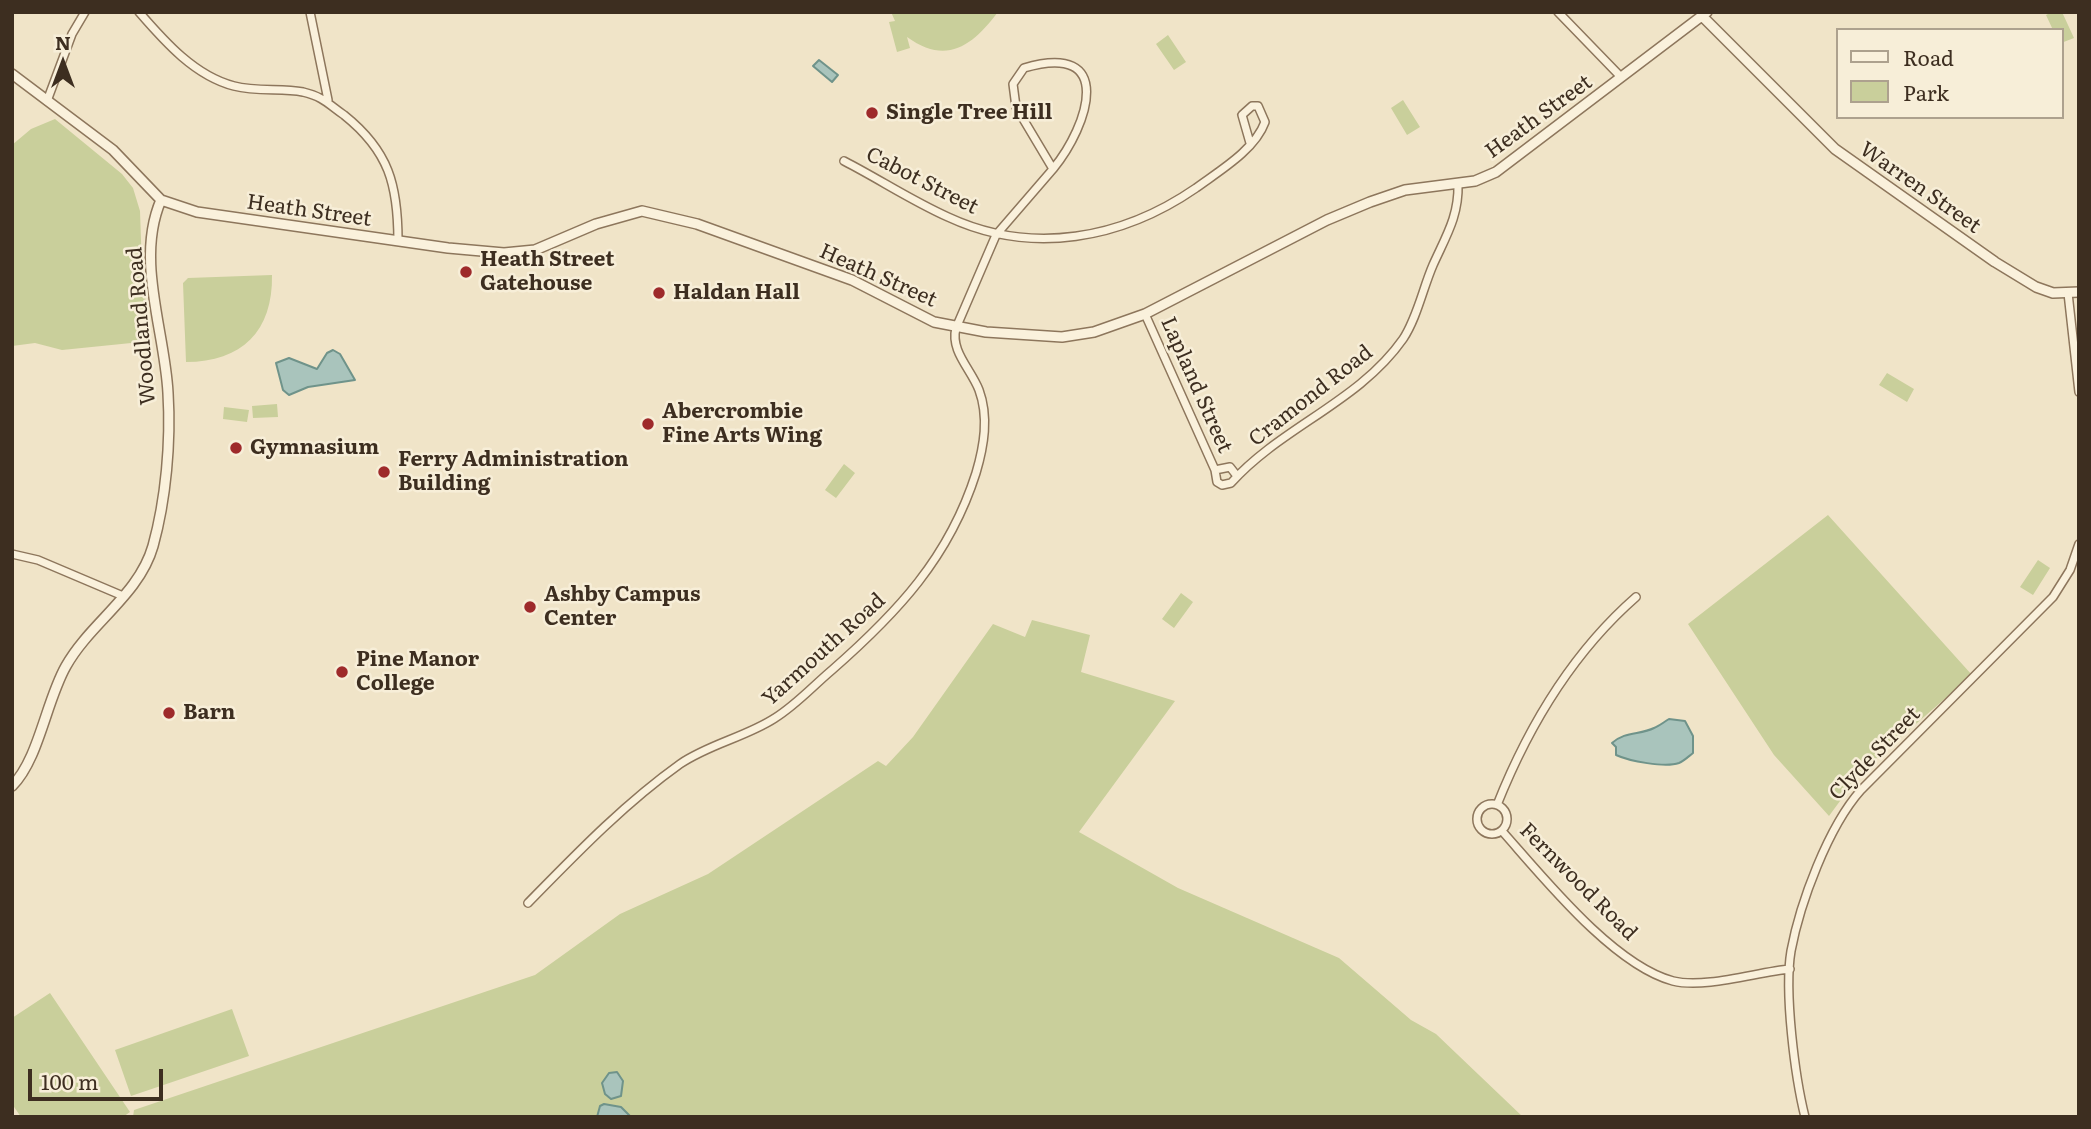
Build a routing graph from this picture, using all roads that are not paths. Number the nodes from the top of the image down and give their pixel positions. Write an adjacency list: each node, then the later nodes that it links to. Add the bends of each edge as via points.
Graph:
1 (85, 12): 9 (street)
2 (139, 12): 8 (street, via 186,61 213,77 233,86 303,92)
3 (310, 12): 8 (street)
4 (1558, 12): 7 (street)
5 (1705, 14): 7 (street, Heath Street); 18 (street, Warren Street, via 1842,155 2009,271 2042,290)
6 (12, 74): 9 (street, Heath Street)
7 (1621, 77): 13 (street, Heath Street, via 1496,172)
8 (328, 100): 16 (street, via 377,146 388,167)
9 (47, 101): 14 (street, Heath Street, via 113,150)
10 (1250, 143): 10 (street, Cabot Street, via 1242,115 1258,106 1265,122); 15 (street, Cabot Street, via 1184,196 1121,227 1062,239)
11 (844, 161): 15 (street, Cabot Street, via 948,217)
12 (1053, 169): 12 (street, via 1016,107 1012,88 1021,69 1066,63 1077,67 1085,78 1086,100 1076,133); 15 (street)
13 (1458, 184): 19 (street, Heath Street, via 1405,190 1370,202); 23 (street, Cramond Road, via 1458,208 1405,336 1363,383)
14 (161, 200): 16 (street, Heath Street, via 212,215); 26 (street, Woodland Road, via 152,223 151,261 168,394 166,450 152,549)
15 (996, 235): 20 (street)
16 (398, 241): 20 (street, Heath Street, via 482,253 526,251 642,211 697,224 827,270)
17 (2079, 292): 18 (street, Warren Street)
18 (2068, 293): 21 (street)
19 (1145, 314): 20 (street, Heath Street, via 1094,332 1062,337); 22 (street, Lapland Street)
20 (956, 328): 31 (street, Yarmouth Road, via 958,353 979,392 984,437 965,503 913,593 775,719 700,751 679,765 596,834)
21 (2079, 392)
22 (1215, 470): 23 (street, Lapland Street, via 1230,467); 23 (street, Lapland Street, via 1222,485)
23 (1237, 476)
24 (2079, 544): 32 (street, Clyde Street, via 2053,597 1839,817 1813,880 1791,951)
25 (12, 554): 26 (street)
26 (123, 596): 28 (street, Woodland Road, via 68,662 26,765)
27 (1636, 597): 29 (street, Fernwood Road, via 1595,636 1565,676 1516,756)
28 (12, 786)
29 (1497, 804): 30 (street, Fernwood Road, via 1508,819); 30 (street, Fernwood Road, via 1480,810 1477,824 1488,834)
30 (1502, 831): 32 (street, Fernwood Road, via 1609,942 1631,960 1673,981)
31 (528, 903)
32 (1790, 969): 33 (street, Clyde Street)
33 (1805, 1117)

